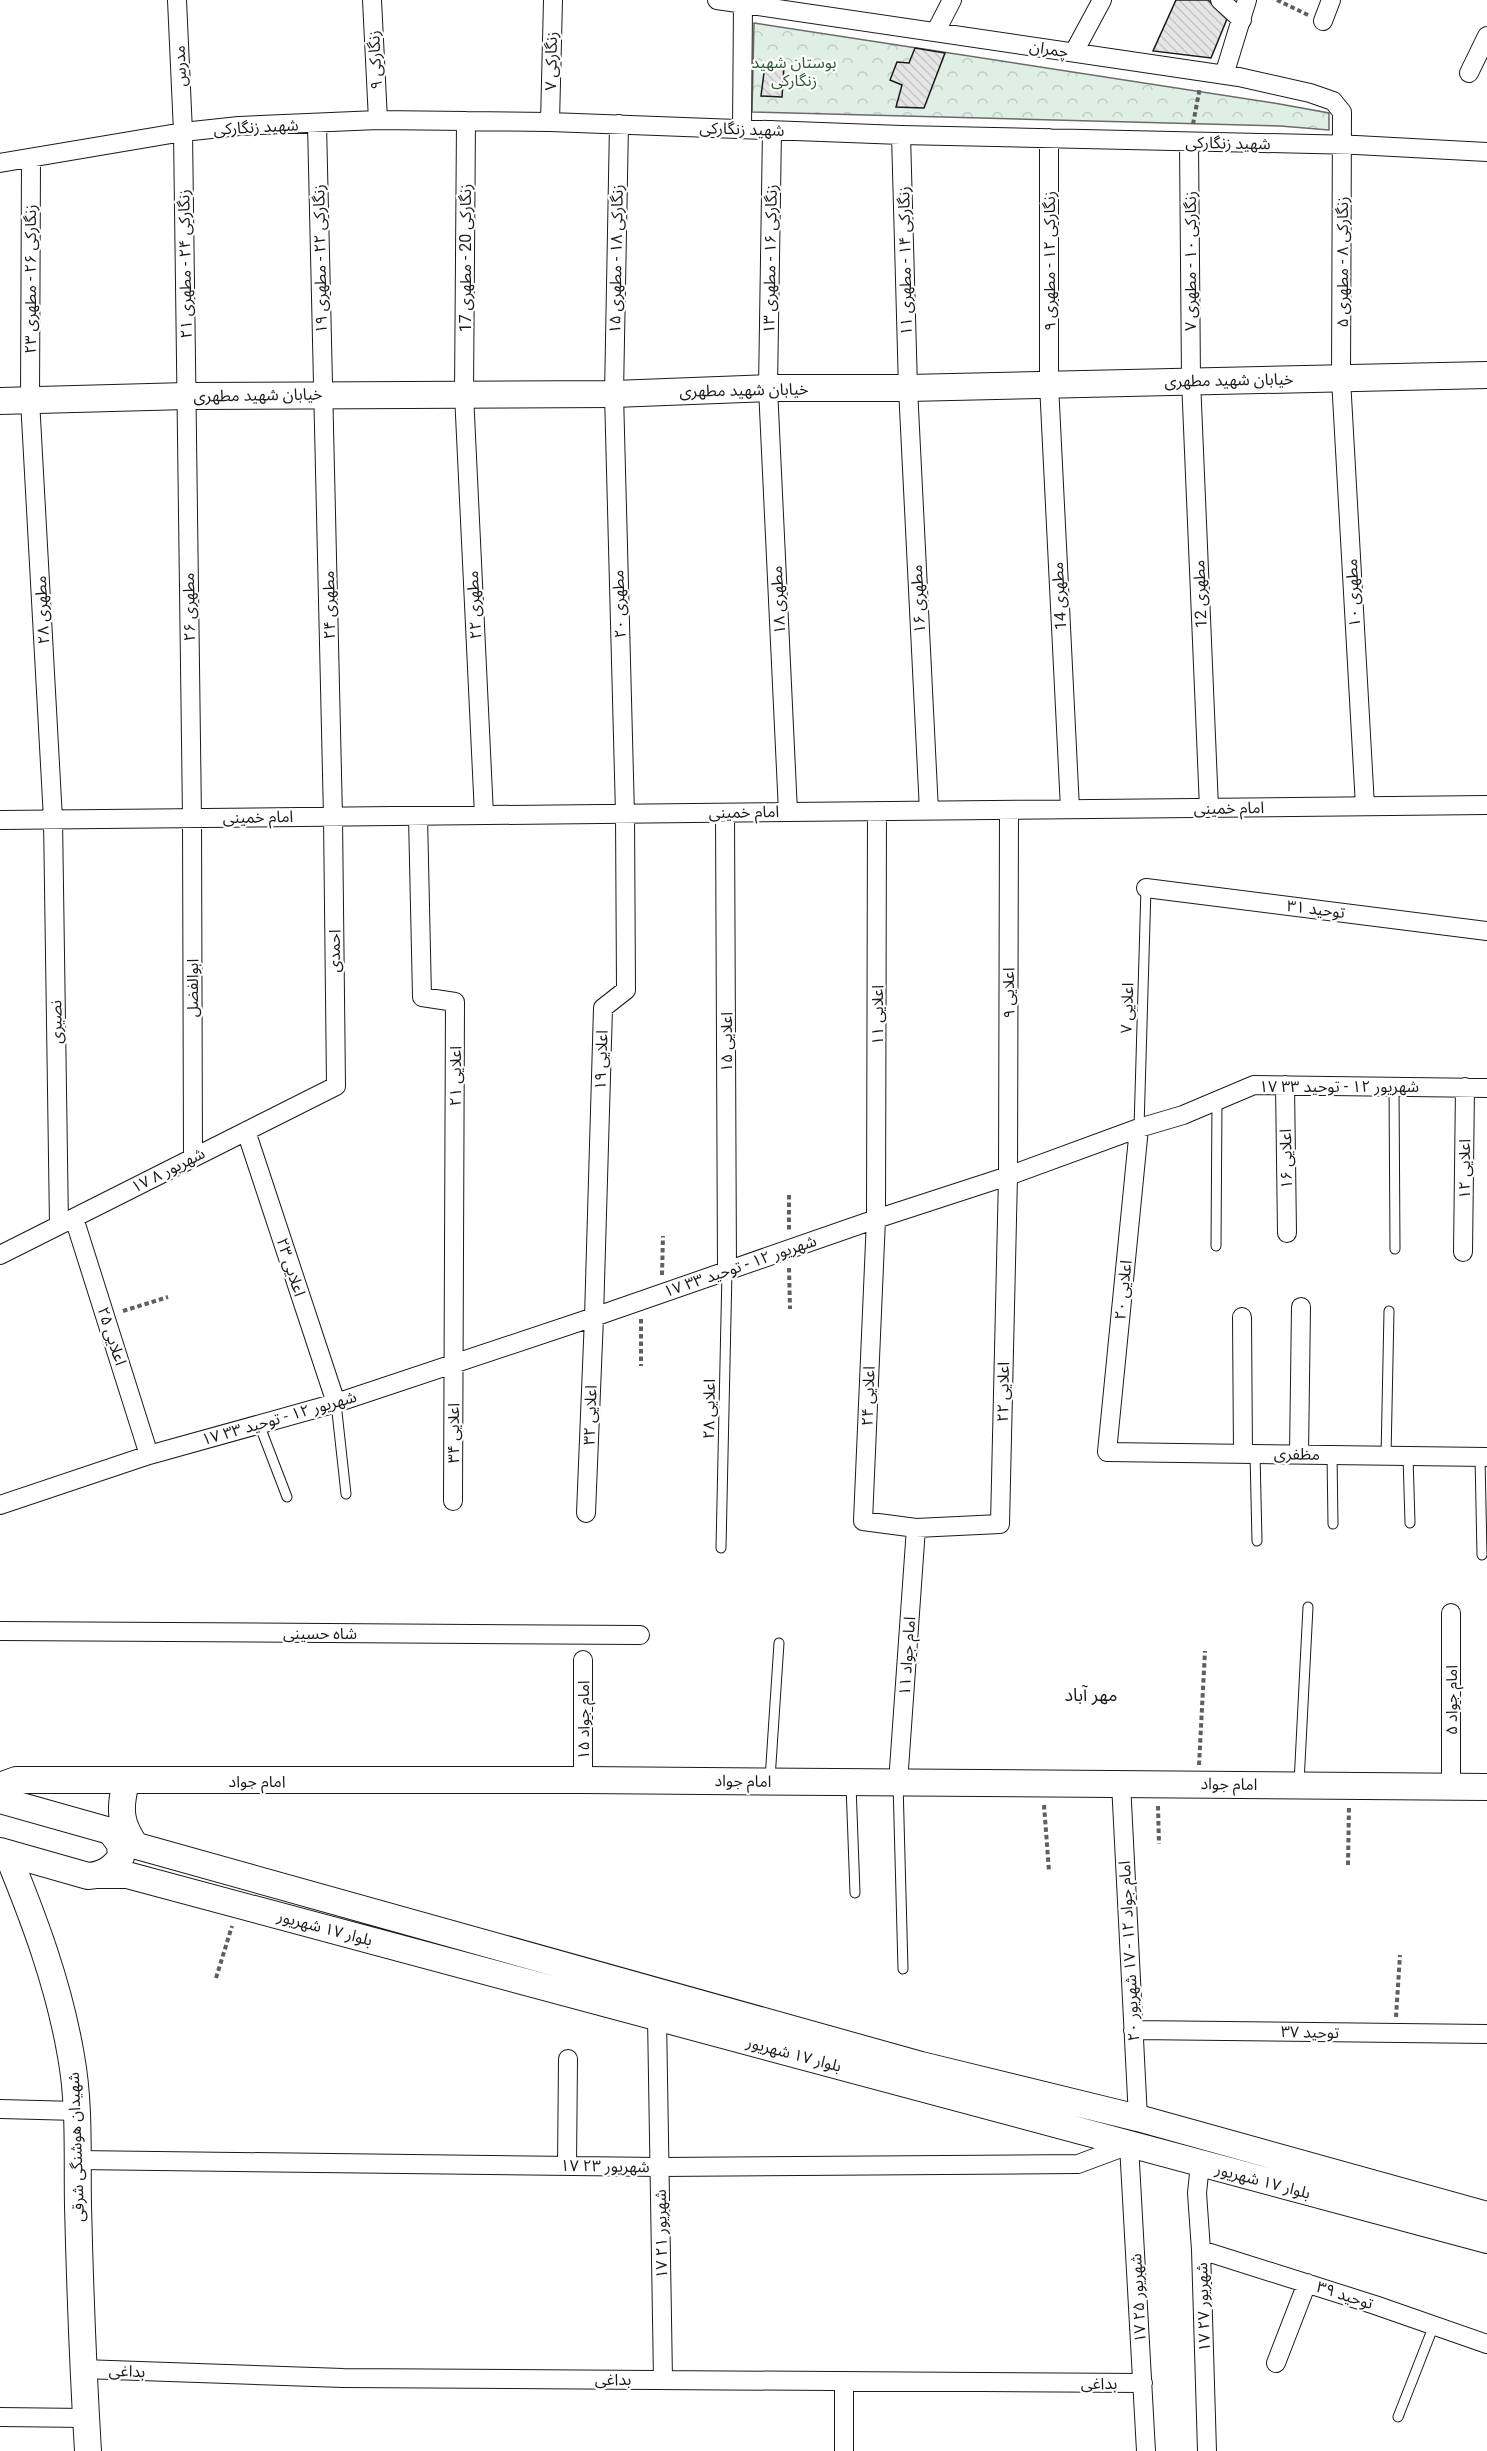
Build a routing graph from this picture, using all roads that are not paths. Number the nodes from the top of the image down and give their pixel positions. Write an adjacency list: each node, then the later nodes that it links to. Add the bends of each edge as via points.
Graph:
1 (177, 0): 26 (street, مدرس)
2 (372, 0): 19 (street, زنگارکی ۹)
3 (553, 0): 21 (street, زنگارکی ۷)
4 (717, 0): 11 (street, چمران)
5 (952, 0): 14 (street)
6 (1102, 0): 16 (street)
7 (1220, 0): 12 (street)
8 (1247, 0): 12 (street)
9 (1331, 0): 13 (street)
10 (775, 4): 11 (street, چمران); 14 (street, چمران)
11 (744, 5): 24 (street)
12 (1242, 20): 18 (street)
13 (1323, 21)
14 (936, 31): 16 (street, چمران)
15 (1487, 36): 17 (street)
16 (1074, 52): 18 (street, چمران)
17 (1469, 73)
18 (1224, 75): 30 (street, چمران, via 1333,100 1342,112)
19 (378, 120): 20 (street, شهید زنگارکی); 22 (street, شهید زنگارکی)
20 (466, 122): 21 (street, شهید زنگارکی); 41 (street, زنگارکی 20 - مطهری 17)
21 (550, 122): 23 (street, شهید زنگارکی)
22 (317, 124): 26 (street, شهید زنگارکی); 40 (street, زنگارکی ۲۲ - مطهری ۱۹)
23 (619, 124): 24 (street, شهید زنگارکی); 42 (street, زنگارکی ۱۸ - مطهری ۱۵)
24 (742, 129): 25 (street, شهید زنگارکی)
25 (772, 130): 27 (street, شهید زنگارکی); 38 (street, زنگارکی ۱۶ - مطهری ۱۳)
26 (183, 132): 32 (street, شهید زنگارکی); 43 (street, زنگارکی ۲۴ - مطهری ۲۱)
27 (901, 135): 28 (street, شهید زنگارکی); 39 (street, زنگارکی ۱۴ - مطهری ۱۱)
28 (1048, 138): 29 (street, شهید زنگارکی); 37 (street, زنگارکی ۱۲ - مطهری ۹)
29 (1189, 142): 30 (street, شهید زنگارکی); 36 (street, زنگارکی ۱۰ - مطهری ۷)
30 (1343, 144): 31 (street, شهید زنگارکی); 35 (street, زنگارکی ۸ - مطهری ۵)
31 (1487, 152)
32 (30, 159): 33 (street, شهید زنگارکی); 44 (street, زنگارکی ۲۶ - مطهری ۲۳)
33 (0, 163)
34 (1487, 375): 35 (main road, خیابان شهید مطهری)
35 (1341, 379): 36 (main road, خیابان شهید مطهری); 47 (street, مطهری ۱۰)
36 (1191, 380): 37 (main road, خیابان شهید مطهری); 48 (street, مطهری 12)
37 (1049, 384): 39 (main road, خیابان شهید مطهری); 49 (street, مطهری 14)
38 (768, 388): 39 (main road, خیابان شهید مطهری); 42 (main road, خیابان شهید مطهری); 53 (street, مطهری ۱۸)
39 (908, 388): 52 (street, مطهری ۱۶)
40 (324, 394): 41 (main road, خیابان شهید مطهری); 43 (main road, خیابان شهید مطهری); 57 (street, مطهری ۲۴)
41 (464, 394): 42 (main road, خیابان شهید مطهری); 56 (street, مطهری ۲۲)
42 (614, 394): 55 (street, مطهری ۲۰)
43 (187, 396): 44 (main road, خیابان شهید مطهری); 59 (street, مطهری ۲۶)
44 (30, 400): 45 (main road, خیابان شهید مطهری); 60 (street, مطهری ۲۸)
45 (0, 401)
46 (1487, 805): 47 (street, امام خمینی)
47 (1365, 806): 48 (street, امام خمینی)
48 (1209, 808): 49 (street, امام خمینی)
49 (1070, 809): 50 (street, امام خمینی)
50 (1009, 810): 52 (street, امام خمینی); 73 (street, اعلایی ۹)
51 (877, 811): 52 (street, امام خمینی); 53 (street, امام خمینی); 74 (street, اعلایی ۱۱)
52 (929, 811)
53 (788, 812): 54 (street, امام خمینی)
54 (725, 813): 55 (street, امام خمینی); 81 (street, اعلایی ۱۵)
55 (624, 814): 56 (street, امام خمینی); 84 (street, اعلایی ۱۹, via 626,990 603,1008)
56 (484, 815): 58 (street, امام خمینی)
57 (333, 816): 58 (street, امام خمینی); 59 (street, امام خمینی); 66 (street, احمدی)
58 (418, 816): 86 (street, اعلایی ۲۱, via 422,997 455,1002)
59 (192, 818): 60 (street, امام خمینی); 72 (street, ابوالفضل)
60 (53, 819): 61 (street, امام خمینی); 75 (street, نصیری)
61 (0, 820)
62 (1146, 888): 63 (street, توحید ۳۱); 70 (lane, اعلایی ۷)
63 (1487, 931)
64 (1285, 1085): 65 (street, ۱۷ شهریور ۱۲ - توحید ۳۳); 69 (street, ۱۷ شهریور ۱۲ - توحید ۳۳, via 1254,1085); 76 (street, اعلایی ۱۶)
65 (1394, 1085): 67 (street, ۱۷ شهریور ۱۲ - توحید ۳۳); 78 (lane)
66 (336, 1086): 71 (street, ۱۷ شهریور ۸)
67 (1465, 1087): 68 (street, ۱۷ شهریور ۱۲ - توحید ۳۳); 79 (street, اعلایی ۱۲)
68 (1487, 1088)
69 (1216, 1100): 70 (street, ۱۷ شهریور ۱۲ - توحید ۳۳); 77 (lane)
70 (1139, 1128): 73 (street, ۱۷ شهریور ۱۲ - توحید ۳۳); 89 (street, اعلایی ۲۰)
71 (246, 1131): 72 (street, ۱۷ شهریور ۸); 87 (street, اعلایی ۲۳)
72 (193, 1158): 75 (street, ۱۷ شهریور ۸)
73 (1008, 1176): 74 (street, ۱۷ شهریور ۱۲ - توحید ۳۳); 104 (street, اعلایی ۲۲, via 1000,1524)
74 (876, 1219): 81 (street, ۱۷ شهریور ۱۲ - توحید ۳۳); 104 (street, اعلایی ۲۴, via 863,1521)
75 (66, 1221): 80 (street, ۱۷ شهریور ۸); 91 (street, اعلایی ۲۵, via 105,1317)
76 (1287, 1233)
77 (1216, 1246)
78 (1395, 1249)
79 (1464, 1252)
80 (0, 1255)
81 (727, 1270): 84 (street, ۱۷ شهریور ۱۲ - توحید ۳۳); 106 (lane, اعلایی ۲۸)
82 (1301, 1307): 92 (street)
83 (1389, 1311): 94 (lane)
84 (594, 1317): 86 (street, ۱۷ شهریور ۱۲ - توحید ۳۳); 101 (street, اعلایی ۳۲)
85 (1242, 1317): 90 (street)
86 (453, 1364): 87 (street, ۱۷ شهریور ۱۲ - توحید ۳۳); 99 (street, اعلایی ۳۴)
87 (336, 1403): 88 (street, ۱۷ شهریور ۱۲ - توحید ۳۳); 97 (lane)
88 (259, 1424): 91 (street, ۱۷ شهریور ۱۲ - توحید ۳۳); 98 (lane)
89 (1107, 1452): 90 (street, مظفری)
90 (1249, 1454): 92 (street, مظفری); 105 (lane)
91 (149, 1455): 100 (street, ۱۷ شهریور ۱۲ - توحید ۳۳)
92 (1299, 1455): 93 (street, مظفری)
93 (1332, 1455): 94 (street, مظفری); 103 (lane)
94 (1386, 1456): 95 (street, مظفری)
95 (1408, 1456): 96 (street, مظفری); 102 (lane)
96 (1484, 1457): 107 (lane)
97 (346, 1494)
98 (287, 1497)
99 (453, 1502)
100 (0, 1505)
101 (586, 1513)
102 (1410, 1523)
103 (1333, 1524)
104 (916, 1528): 118 (street, امام جواد ۱۱)
105 (1257, 1541)
106 (721, 1548)
107 (1482, 1555)
108 (1308, 1607): 120 (lane)
109 (1451, 1613): 122 (street, امام جواد ۵)
110 (0, 1631): 111 (street, شاه حسینی)
111 (639, 1635)
112 (780, 1643): 116 (lane)
113 (584, 1660): 114 (street, امام جواد ۱۵)
114 (583, 1779): 115 (main road, امام جواد); 116 (main road, امام جواد)
115 (126, 1782): 121 (main road, امام جواد, via 16,1780); 126 (main road, via 121,1815)
116 (769, 1782): 117 (main road, امام جواد)
117 (851, 1783): 118 (main road, امام جواد); 129 (lane)
118 (898, 1783): 119 (main road, امام جواد); 130 (lane)
119 (1121, 1783): 120 (main road, امام جواد); 132 (street, امام جواد ۱۲ - ۱۷ شهریور ۲۰)
120 (1298, 1785): 122 (main road, امام جواد)
121 (0, 1786)
122 (1451, 1786): 123 (main road, امام جواد)
123 (1487, 1786)
124 (0, 1800): 125 (main road, بلوار ۱۷ شهریور)
125 (114, 1834): 126 (main road, بلوار ۱۷ شهریور); 128 (main road, via 121,1857)
126 (136, 1846): 137 (main road, بلوار ۱۷ شهریور, via 921,2064)
127 (4, 1852): 128 (main road, بلوار ۱۷ شهریور, via 88,1876); 136 (main road, شهیدان هوشنگی شرقی, via 36,1922 59,1998 72,2058)
128 (100, 1875): 131 (main road, بلوار ۱۷ شهریور, via 127,1875)
129 (855, 1893)
130 (903, 1970)
131 (657, 2017): 138 (main road, بلوار ۱۷ شهریور); 142 (street, ۱۷ شهریور ۲۱)
132 (1132, 2030): 133 (street, توحید ۳۷); 137 (street, امام جواد ۱۲ - ۱۷ شهریور ۲۰)
133 (1487, 2034)
134 (568, 2059): 141 (street)
135 (0, 2109): 136 (street)
136 (77, 2110): 139 (main road, شهیدان هوشنگی شرقی)
137 (1138, 2118): 143 (main road, بلوار ۱۷ شهریور)
138 (1129, 2145): 140 (main road, بلوار ۱۷ شهریور); 142 (street, ۱۷ شهریور ۲۳, via 1078,2164); 153 (street, ۱۷ شهریور ۲۵)
139 (77, 2160): 141 (street, ۱۷ شهریور ۲۳); 150 (main road, شهیدان هوشنگی شرقی)
140 (1200, 2164): 144 (main road, بلوار ۱۷ شهریور); 145 (street, ۱۷ شهریور ۲۷, via 1197,2193)
141 (567, 2166): 142 (street, ۱۷ شهریور ۲۳)
142 (660, 2167): 151 (street, ۱۷ شهریور ۲۱)
143 (1487, 2215)
144 (1487, 2240)
145 (1201, 2250): 146 (street, توحید ۳۹); 160 (street, ۱۷ شهریور ۲۷)
146 (1307, 2283): 147 (street, توحید ۳۹); 149 (street)
147 (1434, 2325): 148 (street, توحید ۳۹); 155 (lane)
148 (1487, 2344)
149 (1276, 2363)
150 (82, 2369): 151 (street, بداغی, via 343,2378); 156 (main road, شهیدان هوشنگی شرقی)
151 (663, 2379): 152 (street, بداغی)
152 (844, 2382): 153 (street, بداغی); 158 (street)
153 (1143, 2383): 159 (street, ۱۷ شهریور ۲۵)
154 (0, 2417): 156 (street)
155 (1398, 2417)
156 (86, 2418): 157 (main road, شهیدان هوشنگی شرقی)
157 (88, 2451)
158 (844, 2451)
159 (1146, 2451)
160 (1208, 2451)

